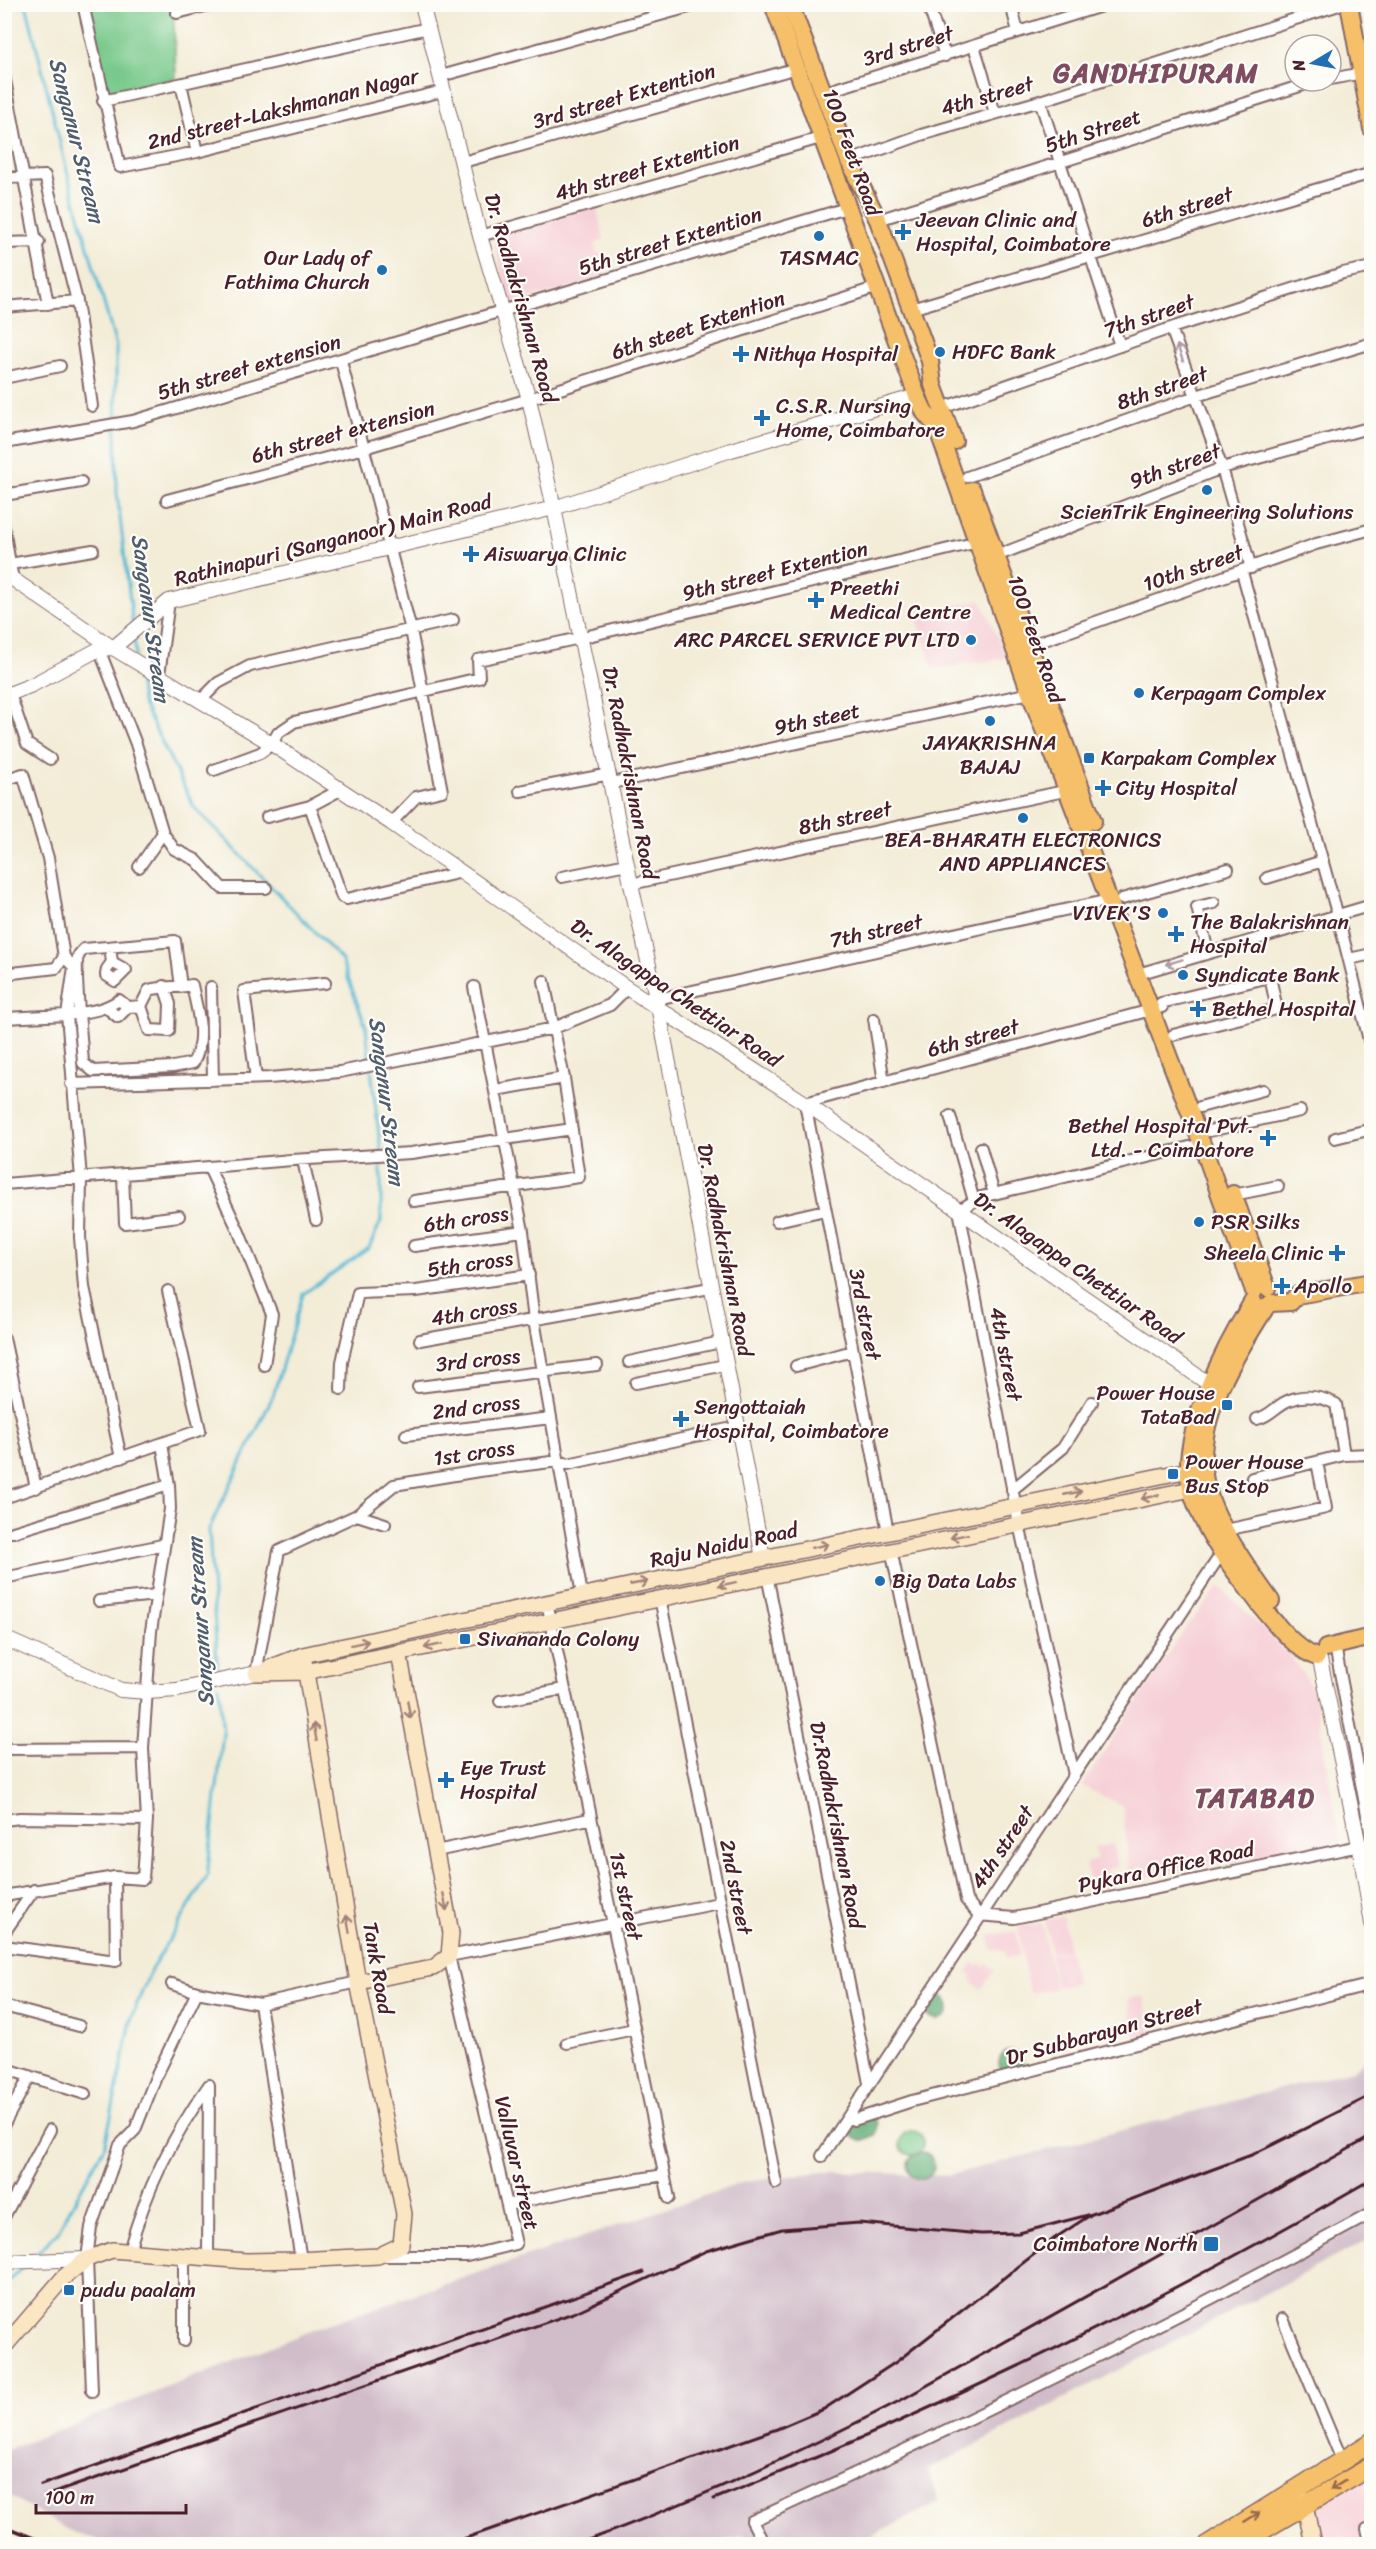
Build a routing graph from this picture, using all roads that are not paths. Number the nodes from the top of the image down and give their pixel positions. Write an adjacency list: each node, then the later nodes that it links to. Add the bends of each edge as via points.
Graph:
1 (83, 4): 27 (street)
2 (213, 4): 12 (street)
3 (422, 4): 13 (street, Dr. Radhakrishnan Road)
4 (700, 4): 20 (street)
5 (774, 4): 17 (main road, 100 Feet Road)
6 (928, 4): 16 (street)
7 (1011, 4): 14 (street)
8 (1108, 4): 14 (street, 3rd street)
9 (1342, 4): 28 (street, 4th street)
10 (1349, 4): 18 (main road)
11 (792, 5): 26 (main road, 100 Feet Road); 40 (main road)
12 (177, 13)
13 (428, 28): 20 (street, Dr. Radhakrishnan Road); 22 (street)
14 (1018, 32): 15 (street, 3rd street)
15 (974, 46): 16 (street, 3rd street); 29 (street)
16 (945, 56): 26 (street, 3rd street)
17 (797, 68): 31 (main road, 100 Feet Road); 34 (street, 3rd street Extention)
18 (1362, 73): 21 (street); 30 (main road)
19 (4, 75): 25 (street)
20 (441, 76): 24 (street, Dr. Radhakrishnan Road)
21 (1343, 77)
22 (181, 84): 27 (street); 32 (street)
23 (1283, 90): 35 (street, 5th Street)
24 (443, 91): 32 (street, 2nd street-Lakshmanan Nagar); 34 (street, Dr. Radhakrishnan Road)
25 (6, 93): 37 (street)
26 (822, 93): 33 (main road, 100 Feet Road)
27 (103, 101): 32 (street, 2nd street-Lakshmanan Nagar, via 120,167)
28 (1040, 101): 29 (street, 4th street); 35 (street)
29 (995, 113): 33 (street, 4th street)
30 (1371, 129)
31 (824, 137): 39 (main road, 100 Feet Road); 41 (street, 4th street Extention)
32 (197, 152)
33 (849, 161): 40 (main road, 100 Feet Road)
34 (462, 162): 41 (street, Dr. Radhakrishnan Road)
35 (1061, 162): 40 (street, 5th Street); 44 (street)
36 (1371, 173): 44 (street, 6th street)
37 (25, 177): 38 (street); 43 (street); 47 (street, via 45,176)
38 (4, 178)
39 (850, 207): 46 (main road, 100 Feet Road); 51 (street, 5th street Extention)
40 (873, 225): 50 (main road, 100 Feet Road); 58 (main road, via 873,249); 58 (main road, via 925,366)
41 (480, 236): 51 (street, Dr. Radhakrishnan Road)
42 (4, 243): 43 (street)
43 (39, 243): 48 (street)
44 (1090, 258): 50 (street, 6th street); 54 (street)
45 (1371, 267): 52 (street, 7th street)
46 (878, 287): 58 (main road, 100 Feet Road); 60 (street, 6th steet Extention)
47 (77, 301): 48 (street); 61 (street)
48 (48, 304): 49 (street)
49 (4, 307)
50 (911, 309): 58 (main road, 100 Feet Road, via 930,361)
51 (502, 312): 55 (street, 5th street extension); 60 (street, Dr. Radhakrishnan Road)
52 (1171, 328): 54 (street, 7th street); 59 (street, one-way to 52)
53 (1371, 344): 59 (street, 8th street)
54 (1120, 346): 62 (street, 7th street)
55 (341, 361): 64 (street, 5th street extension, via 130,421); 65 (street)
56 (60, 366): 57 (street)
57 (4, 378)
58 (925, 391): 62 (main road, 100 Feet Road); 71 (street, Rathinapuri (Sanganoor) Main Road); 74 (main road, 100 Feet Road, via 925,412 937,427)
59 (1196, 396): 66 (street); 67 (street, 8th street)
60 (529, 399): 65 (street, 6th street extension); 71 (street, Dr. Radhakrishnan Road)
61 (92, 406)
62 (942, 408): 67 (main road, 100 Feet Road)
63 (1371, 427): 66 (street, 9th street)
64 (4, 443)
65 (364, 448): 70 (street, 6th street extension); 75 (street)
66 (1222, 468): 77 (street, 9th street); 78 (street)
67 (967, 477): 77 (main road, 100 Feet Road)
68 (81, 482): 69 (street)
69 (4, 495)
70 (167, 500)
71 (554, 508): 75 (street, Rathinapuri (Sanganoor) Main Road); 83 (street, Dr. Radhakrishnan Road)
72 (4, 528): 79 (street)
73 (1371, 529): 78 (street, 10th street, via 1316,544)
74 (978, 542): 83 (street, 9th street Extention); 88 (main road, 100 Feet Road)
75 (391, 548): 80 (street, Rathinapuri (Sanganoor) Main Road); 82 (street)
76 (93, 550): 79 (street)
77 (996, 556): 84 (main road, 100 Feet Road)
78 (1247, 570): 84 (street, 10th street); 103 (street)
79 (9, 572): 85 (street, Dr. Alagappa Chettiar Road)
80 (169, 601): 85 (street, Rathinapuri (Sanganoor) Main Road); 86 (street)
81 (453, 620): 82 (street)
82 (411, 630): 87 (street); 90 (street, via 250,666 218,683)
83 (580, 638): 87 (street, 9th street Extention, via 478,660 479,678); 94 (street, Dr. Radhakrishnan Road)
84 (1028, 646): 112 (main road, 100 Feet Road)
85 (111, 647): 86 (street, Dr. Alagappa Chettiar Road); 89 (street, Rathinapuri (Sanganoor) Main Road); 102 (street)
86 (156, 674): 90 (street, Dr. Alagappa Chettiar Road)
87 (422, 691): 91 (street, via 294,722 278,733); 101 (street, via 442,791 416,797)
88 (1030, 693): 94 (street, 9th steet); 97 (main road, 100 Feet Road)
89 (7, 695): 92 (street, via 27,744)
90 (200, 701): 91 (street, Dr. Alagappa Chettiar Road)
91 (272, 744): 93 (street, via 260,753); 96 (street, Dr. Alagappa Chettiar Road)
92 (50, 759)
93 (214, 770)
94 (611, 779): 98 (street, 9th steet); 104 (street, Dr. Radhakrishnan Road)
95 (4, 780): 119 (street, via 23,774 48,858)
96 (340, 790): 99 (street); 101 (street, Dr. Alagappa Chettiar Road)
97 (1068, 790): 110 (street, 8th street); 112 (main road, 100 Feet Road)
98 (520, 791)
99 (310, 806): 100 (street); 107 (street, via 342,897)
100 (267, 817)
101 (391, 823): 107 (street, Dr. Alagappa Chettiar Road)
102 (163, 833): 105 (street); 111 (street, via 174,849 196,860 222,888)
103 (1323, 861): 109 (street); 115 (street)
104 (627, 864): 108 (street); 110 (street, Dr. Radhakrishnan Road)
105 (139, 867)
106 (1228, 869): 112 (street)
107 (462, 872): 130 (street, Dr. Alagappa Chettiar Road)
108 (562, 878)
109 (1267, 878)
110 (631, 884): 132 (street, Dr. Radhakrishnan Road)
111 (266, 888)
112 (1116, 900): 122 (main road, 100 Feet Road); 132 (street, 7th street, via 683,993 658,999)
113 (1214, 903): 117 (street, via 1197,907)
114 (1371, 904): 115 (street)
115 (1337, 913): 117 (street); 120 (street)
116 (110, 947): 121 (street); 127 (street, via 175,941); 134 (street, via 84,949 78,956)
117 (1208, 952): 122 (street, one-way to 122)
118 (1371, 954): 120 (street)
119 (64, 957): 123 (street, via 56,968); 135 (street, via 74,967)
120 (1348, 959): 141 (street)
121 (112, 962)
122 (1143, 972): 133 (main road, 100 Feet Road)
123 (4, 974)
124 (544, 981): 138 (street)
125 (325, 983): 142 (street, via 244,991)
126 (164, 986): 127 (street); 131 (street, via 149,990); 131 (street, via 170,1004 169,1031 149,1030)
127 (181, 987): 134 (street, via 192,985 201,1030 193,1062 172,1067 93,1071 83,1063)
128 (211, 987): 144 (street)
129 (474, 987): 140 (street)
130 (627, 988): 132 (street, Dr. Alagappa Chettiar Road); 138 (street, via 610,1005)
131 (141, 1006): 134 (street, via 128,1007 119,1000 107,1008)
132 (658, 1006): 149 (street, Dr. Alagappa Chettiar Road); 179 (street, Dr. Radhakrishnan Road)
133 (1158, 1007): 139 (main road, 100 Feet Road); 139 (street, 6th street, via 1270,977 1277,1009); 145 (street, 6th street); 155 (main road, 100 Feet Road)
134 (81, 1013): 135 (street)
135 (67, 1015): 136 (street); 146 (street)
136 (4, 1018)
137 (874, 1019): 145 (street)
138 (554, 1028): 140 (street); 143 (street)
139 (1173, 1035): 150 (main road, 100 Feet Road)
140 (487, 1042): 142 (street, via 340,1072); 147 (street)
141 (1371, 1052)
142 (256, 1078): 144 (street)
143 (564, 1078): 147 (street); 153 (street)
144 (213, 1080): 146 (street)
145 (884, 1082): 149 (street, 6th street)
146 (71, 1084): 162 (street)
147 (496, 1090): 157 (street)
148 (1263, 1090): 150 (street)
149 (805, 1103): 170 (street, 3rd street); 171 (street, Dr. Alagappa Chettiar Road)
150 (1200, 1107): 155 (main road, 100 Feet Road)
151 (1300, 1111): 155 (street)
152 (950, 1116): 169 (street)
153 (572, 1129): 157 (street); 164 (street, via 579,1177)
154 (1371, 1129): 156 (street)
155 (1206, 1137): 166 (street); 167 (main road, 100 Feet Road); 181 (main road, 100 Feet Road)
156 (1335, 1138)
157 (505, 1141): 159 (street, via 400,1154); 164 (street)
158 (981, 1148): 166 (street)
159 (303, 1160): 160 (street); 173 (street)
160 (209, 1168): 161 (street); 188 (street, via 272,1314)
161 (123, 1175): 162 (street); 172 (street, via 126,1223)
162 (81, 1178): 163 (street); 205 (street, via 84,1287)
163 (4, 1184)
164 (514, 1186): 168 (street); 175 (street)
165 (1278, 1186): 167 (street)
166 (994, 1194): 169 (street)
167 (1233, 1195): 181 (main road, 100 Feet Road)
168 (414, 1201)
169 (974, 1201): 171 (street)
170 (825, 1210): 174 (street); 186 (street, 3rd street)
171 (959, 1210): 194 (street, Dr. Alagappa Chettiar Road); 213 (street, 4th street)
172 (179, 1216)
173 (316, 1220)
174 (777, 1221)
175 (523, 1231): 176 (street, 6th cross); 177 (street)
176 (414, 1245)
177 (529, 1275): 182 (street); 196 (street, 5th cross, via 416,1291 358,1293 342,1362)
178 (1371, 1282): 181 (main road, via 1297,1294 1291,1302)
179 (710, 1288): 182 (street, 4th cross); 185 (street, Dr. Radhakrishnan Road)
180 (168, 1291): 202 (street, via 200,1430)
181 (1264, 1297): 194 (main road); 208 (main road, via 1222,1384)
182 (535, 1322): 184 (street, 4th cross); 192 (street)
183 (4, 1338): 212 (street)
184 (420, 1340)
185 (721, 1342): 187 (street); 190 (street, Dr. Radhakrishnan Road)
186 (853, 1352): 191 (street); 220 (street, 3rd street)
187 (629, 1362)
188 (264, 1365)
189 (597, 1365): 192 (street, 3rd cross)
190 (725, 1365): 193 (street); 200 (street, Dr. Radhakrishnan Road)
191 (796, 1366)
192 (543, 1373): 195 (street, 3rd cross); 198 (street)
193 (636, 1383)
194 (1209, 1384): 208 (main road, via 1191,1449)
195 (418, 1387)
196 (341, 1389)
197 (1092, 1402): 213 (street, via 1063,1448)
198 (551, 1418): 201 (street, 2nd cross); 206 (street)
199 (1257, 1419): 204 (street, via 1268,1417 1289,1400 1322,1396 1336,1404)
200 (738, 1427): 206 (street, 1st cross, via 595,1459 568,1464); 224 (street, Dr. Radhakrishnan Road)
201 (406, 1435)
202 (162, 1444): 205 (street); 210 (street)
203 (1371, 1454): 204 (street)
204 (1344, 1455): 207 (street)
205 (121, 1458): 212 (street)
206 (559, 1461): 215 (street, 1st cross, via 394,1485); 228 (street)
207 (1317, 1462): 209 (street); 218 (street, via 1326,1508)
208 (1196, 1469): 211 (main road); 213 (main road, Raju Naidu Road, one-way to 208)
209 (1252, 1478)
210 (169, 1485): 219 (street); 221 (street, via 170,1509)
211 (1199, 1487): 217 (main road, Raju Naidu Road, one-way to 217); 218 (main road); 223 (main road)
212 (36, 1488): 214 (street)
213 (1014, 1497): 217 (street, 4th street); 220 (main road, Raju Naidu Road)
214 (4, 1498)
215 (357, 1515): 216 (street); 239 (street, via 279,1551)
216 (385, 1524)
217 (1019, 1524): 222 (main road, Raju Naidu Road, one-way to 222); 245 (street)
218 (1226, 1530): 236 (main road, via 1272,1604)
219 (14, 1532)
220 (888, 1532): 224 (main road, Raju Naidu Road, one-way to 220)
221 (162, 1545): 226 (street); 227 (street)
222 (891, 1550): 225 (main road, Raju Naidu Road); 256 (street, via 966,1900)
223 (1221, 1554): 236 (main road, via 1302,1649); 245 (street, 4th street)
224 (763, 1558): 228 (main road, Raju Naidu Road, one-way to 224)
225 (767, 1575): 229 (main road, Raju Naidu Road, one-way to 229); 273 (street, Dr.Radhakrishnan Road)
226 (4, 1578)
227 (156, 1595): 230 (street); 241 (street)
228 (582, 1595): 231 (main road, Raju Naidu Road)
229 (660, 1598): 232 (main road, Raju Naidu Road); 255 (street, 2nd street)
230 (99, 1601)
231 (547, 1602): 232 (street, 1st street); 237 (main road, Raju Naidu Road, one-way to 231)
232 (550, 1620): 235 (main road, Raju Naidu Road, one-way to 235); 240 (street, 1st street)
233 (4, 1638): 241 (street, via 121,1690)
234 (1371, 1642): 236 (main road, via 1363,1639)
235 (399, 1653): 238 (main road, Raju Naidu Road); 250 (main road, one-way to 250)
236 (1326, 1654): 249 (street); 249 (street, via 1336,1721)
237 (303, 1655): 238 (main road, Tank Road); 239 (main road, Raju Naidu Road)
238 (305, 1672): 239 (main road, Raju Naidu Road); 262 (main road, Tank Road, one-way to 238)
239 (256, 1673): 241 (street, via 177,1690)
240 (564, 1689): 242 (street); 246 (street, 1st street)
241 (147, 1692): 243 (street)
242 (500, 1701)
243 (143, 1748): 244 (street); 248 (street)
244 (4, 1749)
245 (1074, 1775): 256 (street, 4th street)
246 (590, 1819): 250 (street); 258 (street, 1st street)
247 (4, 1820): 248 (street)
248 (147, 1820): 251 (street, via 143,1879)
249 (1365, 1844): 252 (street); 256 (street, Pykara Office Road, via 1014,1918); 257 (street)
250 (436, 1851): 261 (main road, one-way to 261, via 451,1933)
251 (115, 1877): 253 (street); 260 (street, via 116,1961)
252 (1371, 1883)
253 (34, 1890): 254 (street); 259 (street)
254 (4, 1896)
255 (719, 1903): 258 (street); 280 (street, 2nd street)
256 (979, 1916): 273 (street, 4th street)
257 (1371, 1924)
258 (612, 1926): 261 (street); 269 (street, 1st street)
259 (4, 1933)
260 (4, 1946)
261 (449, 1956): 262 (main road, via 433,1968); 282 (street, Valluvar street)
262 (358, 1982): 266 (street); 287 (main road, Tank Road, via 404,2214 401,2245)
263 (1371, 1983): 275 (street, Dr Subbarayan Street, via 912,2101 855,2120)
264 (172, 1984): 265 (street)
265 (197, 1992): 266 (street); 289 (street, via 135,2130 120,2145 91,2227)
266 (260, 2004): 290 (street)
267 (4, 2006): 268 (street)
268 (79, 2026)
269 (634, 2029): 270 (street); 279 (street, 1st street)
270 (567, 2043)
271 (4, 2068): 272 (street)
272 (30, 2076): 274 (street); 276 (street)
273 (869, 2083): 275 (street, 4th street)
274 (85, 2094)
275 (848, 2118): 278 (street, 4th street)
276 (4, 2124)
277 (50, 2130): 284 (street)
278 (822, 2156)
279 (664, 2175): 281 (street, 1st street); 282 (street)
280 (776, 2183)
281 (669, 2198)
282 (507, 2205): 287 (street, Valluvar street, via 516,2244 467,2256)
283 (1371, 2213): 301 (street, via 1208,2302 926,2442 752,2521)
284 (4, 2217)
285 (129, 2251): 286 (main road); 288 (street, via 139,2214 165,2159 209,2085); 289 (main road, via 112,2250)
286 (184, 2256): 288 (main road); 293 (street)
287 (378, 2256): 290 (main road)
288 (208, 2258): 290 (main road)
289 (87, 2259): 291 (street); 294 (main road, via 64,2277); 295 (street)
290 (302, 2260)
291 (4, 2262)
292 (1283, 2319): 297 (street)
293 (184, 2341)
294 (4, 2347)
295 (92, 2391)
296 (1371, 2442): 297 (highway)
297 (1342, 2460): 299 (highway)
298 (1371, 2466): 299 (highway, one-way to 299)
299 (1301, 2497): 302 (highway, one-way to 299); 303 (highway); 304 (main road)
300 (1367, 2529): 305 (street)
301 (764, 2544)
302 (1209, 2544)
303 (1239, 2544)
304 (1313, 2544)
305 (1371, 2544)

